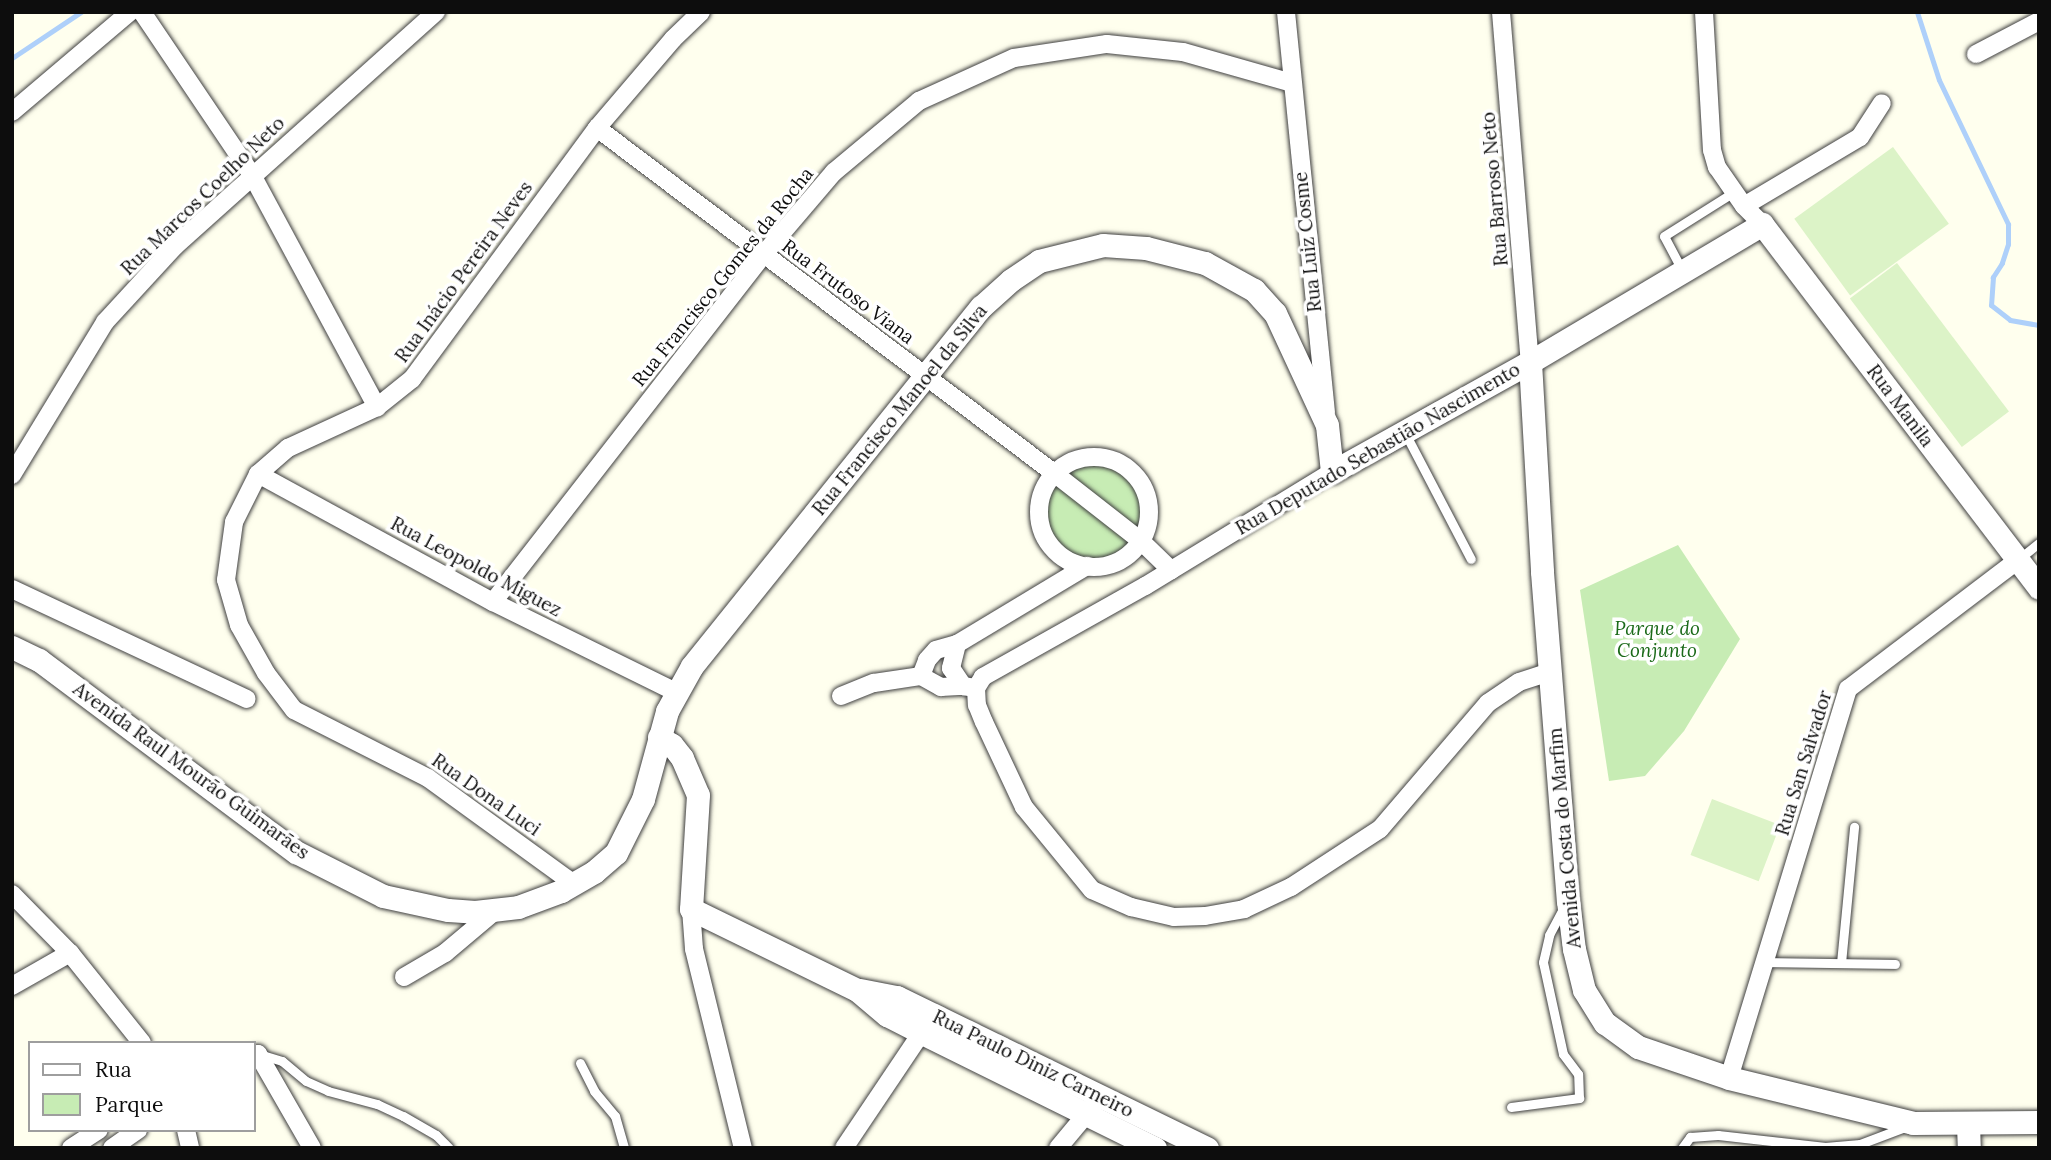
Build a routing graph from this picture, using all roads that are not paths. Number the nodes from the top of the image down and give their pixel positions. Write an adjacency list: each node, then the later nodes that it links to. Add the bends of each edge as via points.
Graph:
1 (130, 12): 12 (street)
2 (142, 12): 14 (street)
3 (436, 12): 14 (street, Rua Marcos Coelho Neto)
4 (701, 12): 13 (street, Rua Inácio Pereira Neves)
5 (1286, 12): 10 (street, Rua Luiz Cosme)
6 (1502, 12): 19 (street, Rua Barroso Neto)
7 (1704, 12): 15 (street, via 1712,150 1723,179)
8 (2039, 21): 9 (street)
9 (1976, 54)
10 (1292, 83): 17 (street, Rua Francisco Gomes da Rocha, via 1183,52 1107,44 1014,58 919,101 834,173); 22 (street, Rua Luiz Cosme)
11 (1882, 103): 15 (street, via 1860,137)
12 (12, 112)
13 (597, 128): 17 (street, Rua Frutoso Viana); 21 (street, Rua Inácio Pereira Neves, via 412,379)
14 (252, 175): 21 (street); 27 (street, Rua Marcos Coelho Neto, via 175,246 105,321)
15 (1739, 199): 16 (street); 18 (lane, via 1664,236)
16 (1762, 225): 18 (street, Rua Deputado Sebastião Nascimento); 31 (street, Rua Manila)
17 (763, 255): 20 (street, Rua Frutoso Viana); 36 (street, Rua Francisco Gomes da Rocha)
18 (1682, 271): 19 (street, Rua Deputado Sebastião Nascimento)
19 (1530, 362): 23 (street, Rua Deputado Sebastião Nascimento); 39 (street, Avenida Costa do Marfim)
20 (927, 376): 22 (street, Rua Francisco Manoel da Silva, via 981,307 1039,261 1103,245 1146,248 1205,263 1254,290 1275,313); 25 (street, Rua Frutoso Viana); 42 (street, Rua Francisco Manoel da Silva)
21 (377, 407): 26 (street, Rua Inácio Pereira Neves, via 288,448)
22 (1327, 425): 24 (street, Rua Luiz Cosme)
23 (1405, 432): 24 (street, Rua Deputado Sebastião Nascimento); 30 (lane)
24 (1332, 472): 33 (street, Rua Deputado Sebastião Nascimento)
25 (1054, 473): 28 (street, Rua Frutoso Viana); 28 (street, via 1079,458 1104,458 1126,468 1147,499 1148,522); 32 (street, via 1042,490 1038,515 1045,539 1063,558)
26 (258, 474): 36 (street, Rua Leopoldo Miguez); 45 (street, Rua Inácio Pereira Neves, via 234,522 226,580 239,625)
27 (12, 475)
28 (1141, 541): 32 (street, via 1126,556); 33 (street, Rua Frutoso Viana)
29 (2039, 543): 31 (lane, Rua San Salvador)
30 (1471, 559)
31 (2018, 561): 34 (street, Rua Manila); 54 (street, Rua San Salvador, via 1848,689)
32 (1087, 566): 37 (street)
33 (1171, 570): 41 (street, Rua Deputado Sebastião Nascimento)
34 (2039, 587)
35 (12, 589): 44 (street)
36 (493, 602): 42 (street, Rua Leopoldo Miguez)
37 (957, 644): 40 (street, via 936,650); 41 (street, via 951,668)
38 (12, 648): 52 (street, Avenida Raul Mourão Guimarães, via 39,660 296,852 383,896 448,911)
39 (1550, 672): 41 (street, via 1519,682 1489,703 1405,803 1350,851 1244,909 1174,917 1131,907 1092,890 1024,807); 50 (street, Avenida Costa do Marfim)
40 (921, 676): 41 (street, via 941,687); 43 (street, via 874,683)
41 (969, 687)
42 (676, 691): 46 (street, Rua Francisco Manoel da Silva)
43 (842, 696)
44 (247, 699)
45 (294, 710): 48 (street, Rua Dona Luci, via 428,778)
46 (659, 737): 48 (street, Rua Francisco Manoel da Silva, via 632,827 616,853); 51 (street, via 682,758 698,795)
47 (1854, 827): 55 (lane)
48 (574, 884): 52 (street, Avenida Raul Mourão Guimarães, via 518,907)
49 (12, 894): 53 (street)
50 (1567, 901): 63 (street, Avenida Costa do Marfim, via 1584,990 1605,1023 1638,1046); 65 (lane, via 1549,936 1543,962 1563,1054 1578,1074 1579,1098)
51 (691, 909): 59 (street, Rua Paulo Diniz Carneiro, via 857,990 887,1014); 77 (street, via 694,949)
52 (495, 911): 57 (street, via 444,953)
53 (70, 953): 58 (street); 60 (street)
54 (1765, 962): 55 (lane); 63 (street, Rua San Salvador)
55 (1841, 963): 56 (lane)
56 (1895, 964)
57 (404, 977)
58 (12, 986)
59 (928, 1024): 64 (street, Rua Paulo Diniz Carneiro); 66 (street, Rua Paulo Diniz Carneiro); 78 (street)
60 (140, 1041)
61 (257, 1061): 74 (street); 75 (lane, via 273,1057 328,1091 377,1104 436,1135)
62 (580, 1063): 76 (lane, via 614,1116)
63 (1729, 1078): 68 (street, Avenida Costa do Marfim)
64 (1101, 1097): 66 (street); 81 (street, Rua Paulo Diniz Carneiro)
65 (1511, 1107)
66 (1086, 1115): 79 (street); 80 (street, Rua Paulo Diniz Carneiro)
67 (2039, 1122): 69 (street, Avenida Costa do Marfim)
68 (1913, 1123): 69 (street, Avenida Costa do Marfim); 82 (lane, via 1860,1144 1825,1147 1718,1135 1690,1137)
69 (1968, 1124): 83 (street)
70 (96, 1132): 72 (street)
71 (135, 1132): 73 (street)
72 (71, 1148)
73 (112, 1148)
74 (312, 1148)
75 (449, 1148)
76 (624, 1148)
77 (743, 1148)
78 (845, 1148)
79 (1058, 1148)
80 (1155, 1148)
81 (1206, 1148)
82 (1682, 1148)
83 (1969, 1148)

